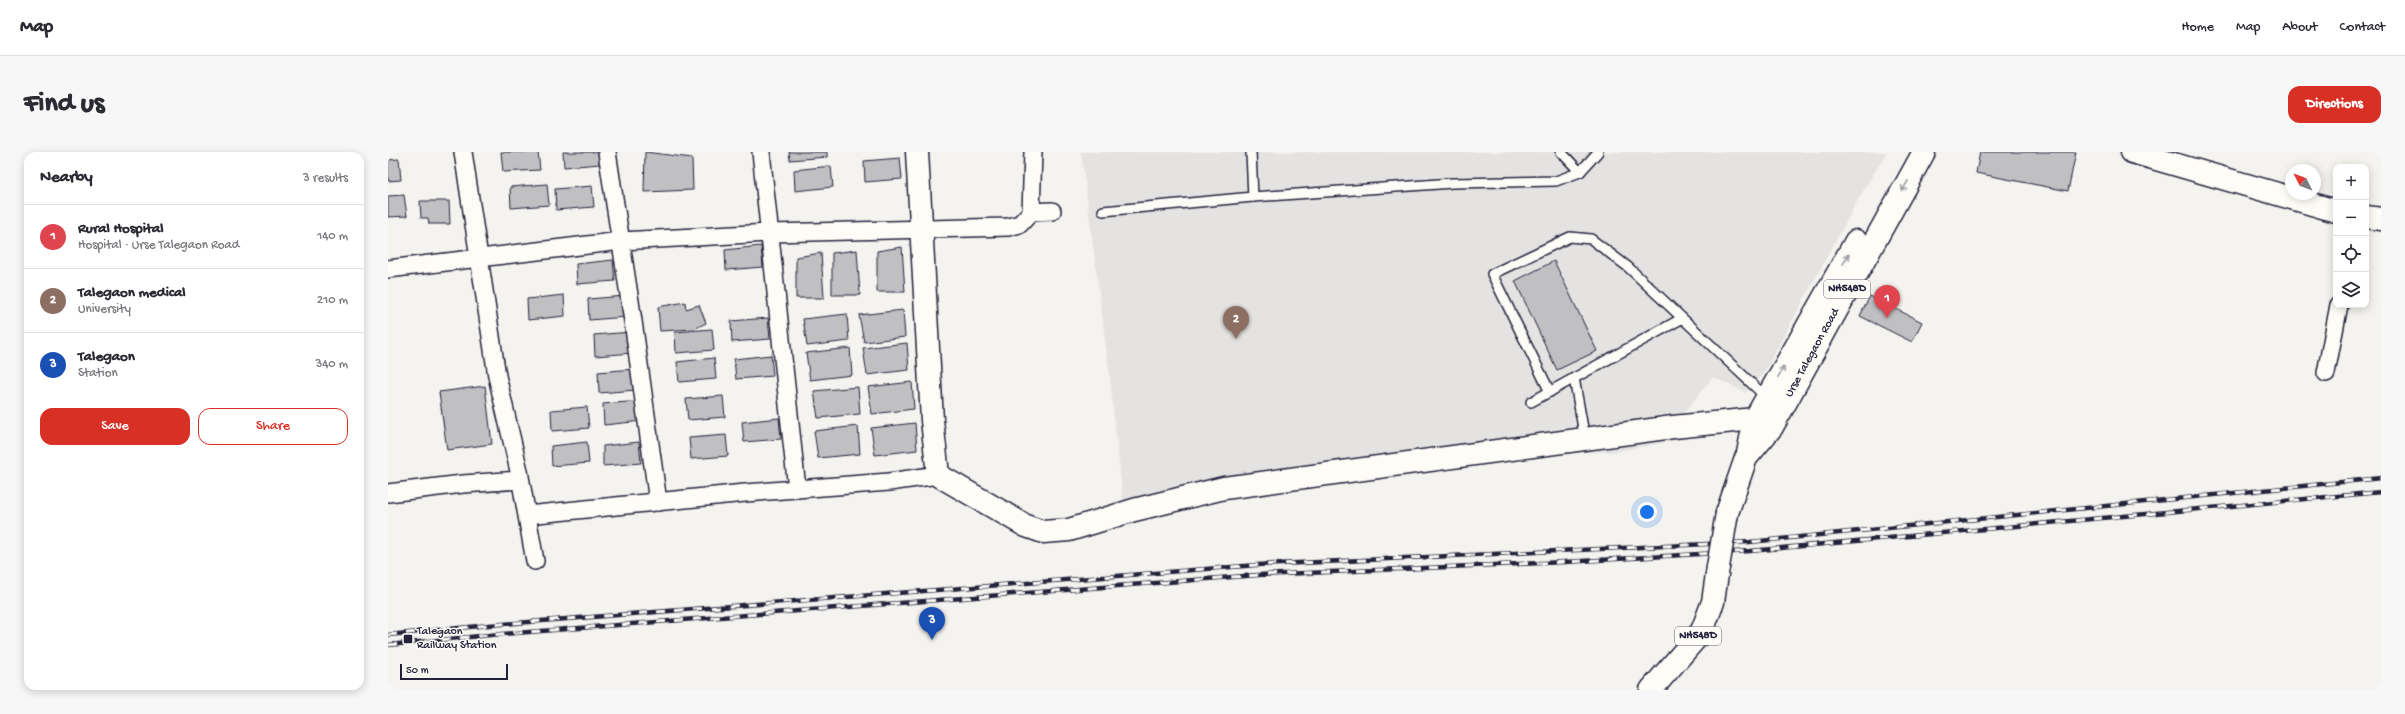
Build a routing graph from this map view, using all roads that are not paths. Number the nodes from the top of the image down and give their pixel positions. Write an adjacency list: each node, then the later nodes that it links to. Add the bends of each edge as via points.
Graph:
1 (463, 152): 23 (street)
2 (607, 152): 22 (street)
3 (761, 152): 21 (street)
4 (917, 152): 20 (main road)
5 (1033, 152): 17 (street)
6 (1251, 152): 13 (lane)
7 (1561, 152): 12 (lane)
8 (1598, 152): 12 (lane)
9 (1907, 152): 30 (main road, Urse Talegaon Road / NH548D, one-way to 9)
10 (1924, 152): 34 (main road, Urse Talegaon Road / NH548D, one-way to 34, via 1772,427)
11 (2132, 152): 14 (main road)
12 (1580, 172): 13 (lane, via 1556,181 1453,183)
13 (1253, 197): 16 (lane)
14 (2333, 210)
15 (1052, 211): 17 (street)
16 (1103, 211)
17 (1031, 212): 20 (street, via 1020,224 1008,227)
18 (2369, 217): 19 (main road)
19 (2381, 219)
20 (920, 230): 21 (street); 35 (main road)
21 (771, 233): 22 (street); 37 (street)
22 (621, 241): 23 (street); 39 (street)
23 (479, 259): 24 (street); 36 (street, via 496,376)
24 (388, 270)
25 (2338, 308): 27 (street)
26 (1681, 319): 28 (lane); 29 (lane, via 1628,268 1591,239 1570,237 1492,274); 30 (lane)
27 (2326, 373)
28 (1574, 378): 29 (lane); 33 (lane)
29 (1550, 392): 31 (lane)
30 (1767, 398): 32 (main road, Urse Talegaon Road / NH548D)
31 (1531, 402)
32 (1755, 418): 33 (main road); 34 (main road, NH548D)
33 (1585, 439): 35 (main road, via 1224,488 1141,508 1069,530 1043,532 1013,520)
34 (1746, 458): 42 (main road, Urse Talegaon Road / NH548D, bridge, via 1727,513 1713,602 1702,631)
35 (938, 475): 37 (street, via 889,482)
36 (520, 480): 38 (street); 40 (street)
37 (798, 489): 39 (street)
38 (388, 493)
39 (658, 502): 40 (street)
40 (527, 515): 41 (street)
41 (535, 561)
42 (1651, 690)

